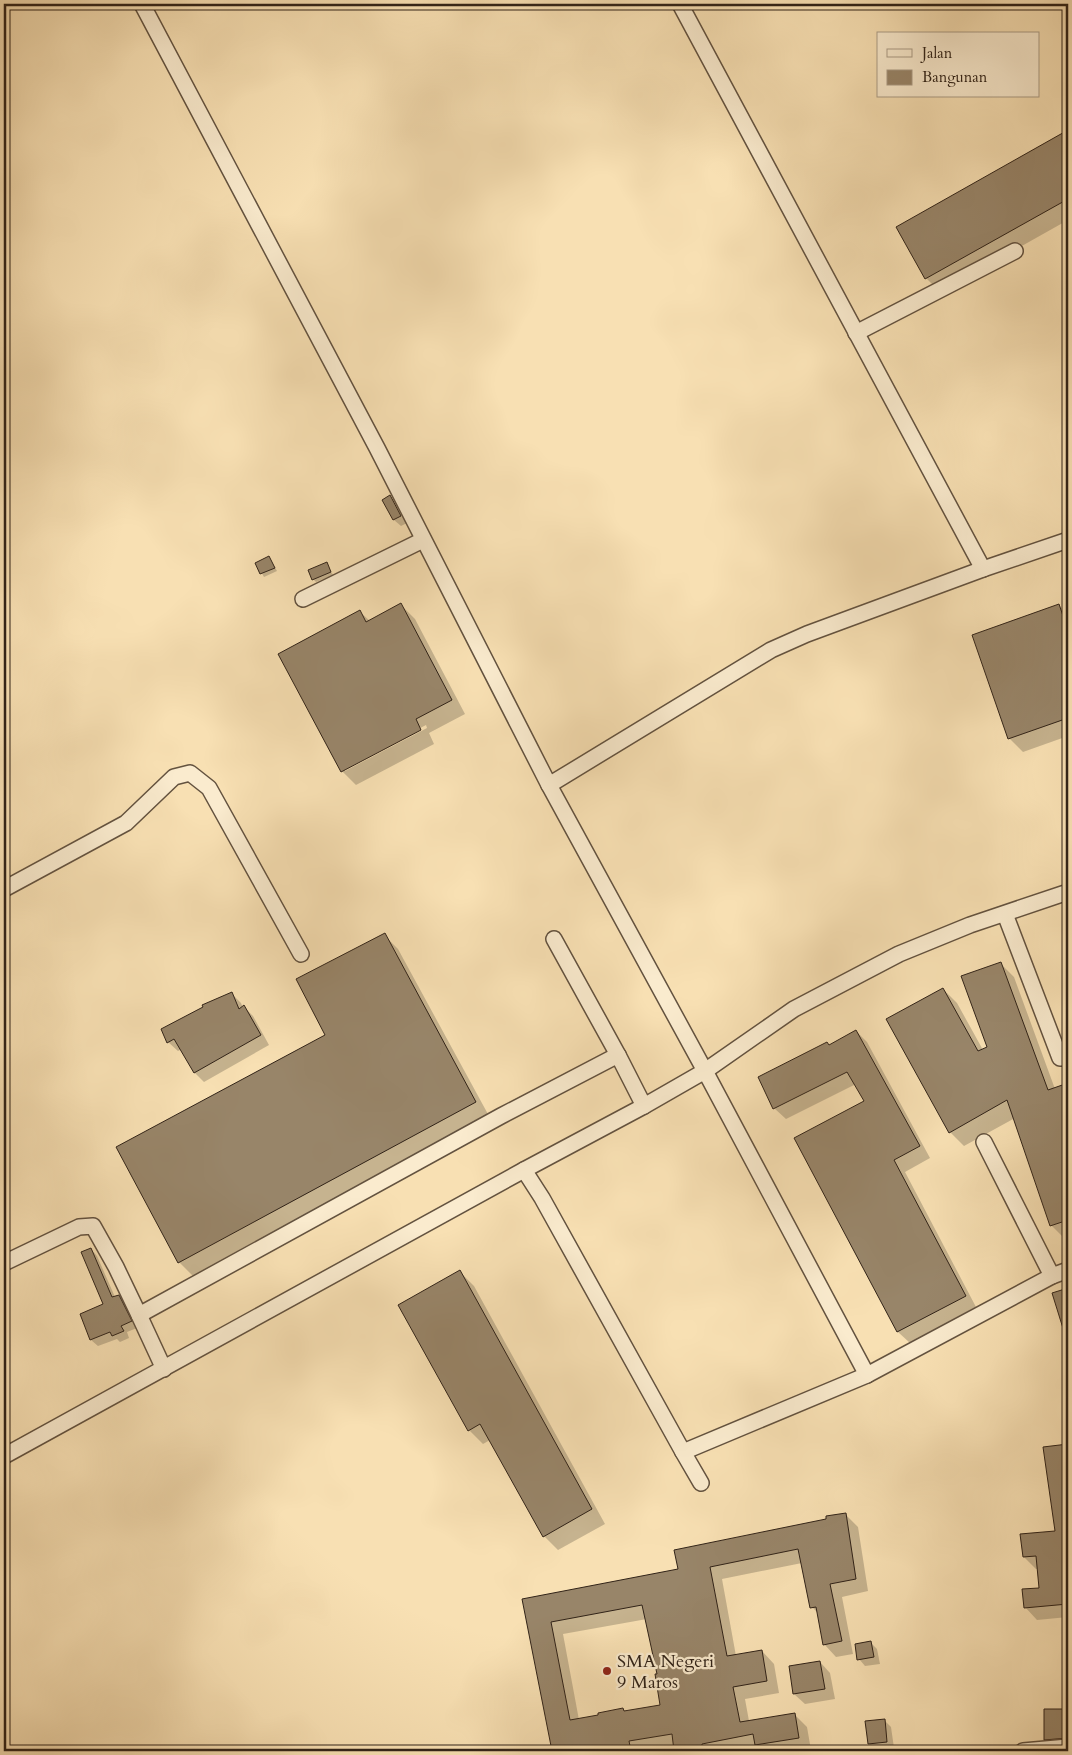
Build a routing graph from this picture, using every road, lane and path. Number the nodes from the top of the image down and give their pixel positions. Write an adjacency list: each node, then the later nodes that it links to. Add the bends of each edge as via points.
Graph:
1 (142, 4): 5 (street)
2 (680, 4): 4 (street)
3 (1015, 251): 4 (street)
4 (856, 333): 7 (street)
5 (423, 540): 8 (street); 9 (street)
6 (1068, 540): 7 (street)
7 (983, 569): 9 (street, via 772,650)
8 (303, 599)
9 (549, 785): 17 (street)
10 (4, 889): 14 (street, via 126,823 174,777 190,773 209,788)
11 (1068, 892): 12 (street)
12 (1005, 914): 16 (street); 17 (street, via 899,954 794,1009)
13 (554, 939): 15 (street)
14 (301, 954)
15 (618, 1054): 18 (street); 24 (street)
16 (1060, 1058)
17 (705, 1071): 18 (street); 26 (street)
18 (644, 1106): 20 (street)
19 (984, 1142): 23 (street)
20 (524, 1170): 25 (street); 27 (street)
21 (4, 1263): 24 (street, via 79,1227 93,1226)
22 (1068, 1270): 23 (street)
23 (1052, 1276): 26 (street)
24 (139, 1315): 25 (street)
25 (164, 1369): 28 (street)
26 (867, 1375): 27 (street)
27 (683, 1452): 29 (street)
28 (4, 1456)
29 (701, 1483)
30 (1068, 1746): 31 (street)
31 (1023, 1751)

